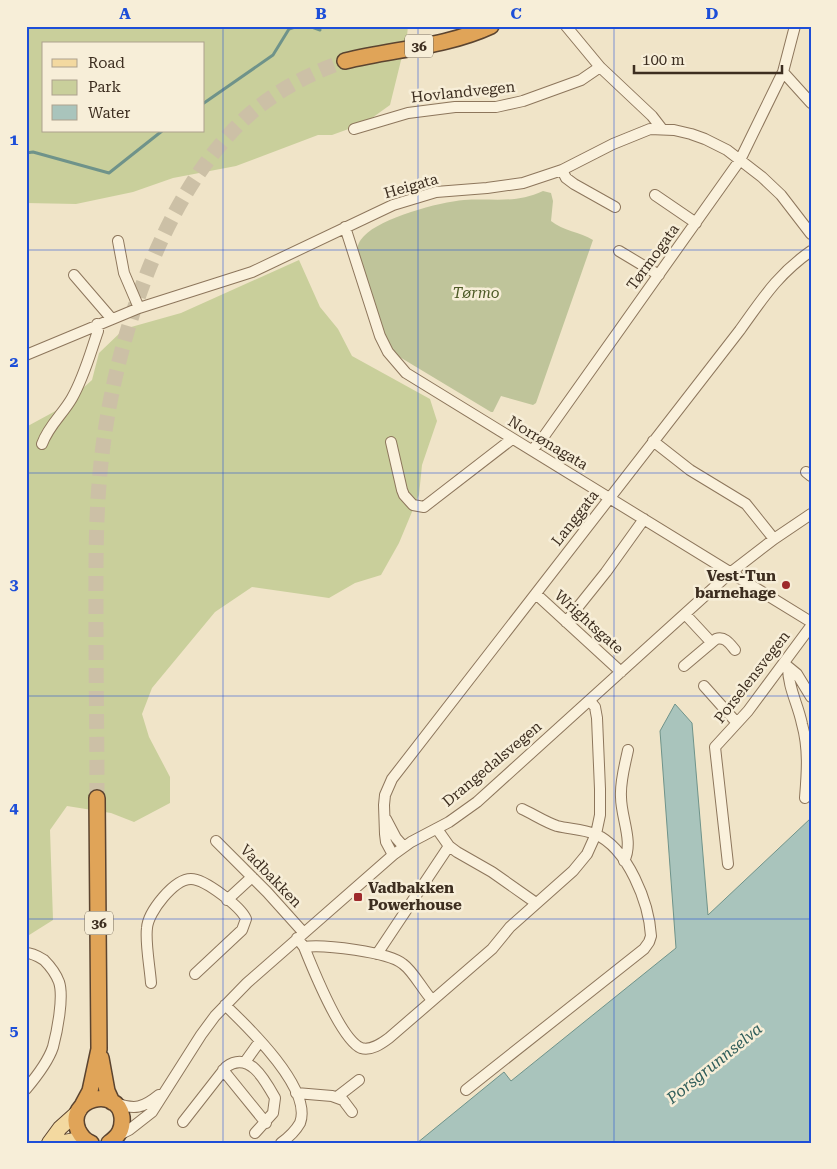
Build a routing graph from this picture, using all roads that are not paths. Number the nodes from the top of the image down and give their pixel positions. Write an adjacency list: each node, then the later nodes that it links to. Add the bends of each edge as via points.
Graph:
1 (491, 26): 4 (highway, 36, via 445,41)
2 (566, 26): 5 (street)
3 (795, 26): 6 (street, Tørmogata)
4 (345, 61)
5 (600, 67): 8 (street); 9 (street, Hovlandvegen, via 581,80 523,101 408,113)
6 (783, 72): 7 (street); 10 (street, Tørmogata)
7 (811, 103)
8 (662, 129): 10 (street, Heigata, via 705,139); 11 (street, Heigata, via 635,134)
9 (354, 130)
10 (740, 160): 14 (street, Tørmogata); 16 (street, Heigata, via 781,196)
11 (562, 170): 13 (street, via 566,178); 15 (street, Heigata, via 516,185 425,194)
12 (655, 195): 14 (street)
13 (614, 208)
14 (696, 223): 21 (street, Tørmogata)
15 (345, 227): 22 (street, Heigata, via 252,272); 26 (street, Norrønagata, via 388,352 406,373)
16 (811, 234)
17 (118, 241): 22 (street, via 124,273)
18 (619, 250): 21 (street)
19 (811, 251): 28 (street, Langgata, via 786,270 772,286)
20 (74, 275): 23 (street)
21 (659, 276): 30 (street, Tørmogata)
22 (139, 308): 23 (street, Heigata)
23 (111, 318): 24 (street, Heigata)
24 (97, 324): 25 (street, Heigata); 29 (street, via 98,331 79,386)
25 (26, 355)
26 (512, 439): 27 (street, via 424,507 412,505 404,495); 30 (street, Norrønagata)
27 (391, 442)
28 (653, 442): 31 (street, Langgata); 34 (street, via 690,470 746,504)
29 (42, 444)
30 (532, 450): 31 (street, Norrønagata)
31 (609, 498): 33 (street, Norrønagata); 36 (street, Langgata)
32 (811, 514): 34 (street, Drangedalsvegen)
33 (644, 519): 35 (street, Norrønagata); 38 (street)
34 (774, 539): 35 (street, Drangedalsvegen)
35 (730, 573): 37 (street, Drangedalsvegen); 39 (street, Norrønagata)
36 (536, 594): 38 (street, Wrightsgate); 53 (street, Langgata, via 392,779 385,794)
37 (685, 614): 40 (street); 44 (street, Drangedalsvegen)
38 (566, 622): 44 (street, Wrightsgate)
39 (811, 624): 42 (street, Porselensvegen)
40 (710, 642): 41 (street, via 720,637); 43 (street)
41 (735, 650)
42 (786, 665): 46 (street, via 797,674); 48 (street, Porselensvegen); 51 (street, via 806,740)
43 (684, 666)
44 (621, 672): 47 (street, Drangedalsvegen)
45 (704, 686): 48 (street)
46 (811, 697)
47 (590, 701): 54 (street, Drangedalsvegen, via 477,802); 55 (street, via 595,707 599,737 600,815)
48 (737, 723): 61 (street, Porselensvegen, via 715,747)
49 (628, 750): 60 (street, via 620,795 629,846)
50 (97, 798): 74 (highway, 36)
51 (805, 798)
52 (522, 809): 55 (street, via 556,825)
53 (385, 816): 58 (street, Langgata); 59 (street, Langgata, via 386,842)
54 (437, 829): 57 (street); 58 (street, Drangedalsvegen)
55 (596, 834): 60 (street); 64 (street, via 587,854 573,871)
56 (216, 841): 62 (street, Vadbakken)
57 (449, 846): 64 (street); 68 (street)
58 (404, 847): 59 (street, Drangedalsvegen)
59 (393, 855): 65 (street, Drangedalsvegen)
60 (624, 861): 79 (street, via 642,896 650,927 649,942)
61 (728, 864)
62 (252, 877): 63 (street); 65 (street, Vadbakken, via 268,892)
63 (228, 900): 69 (street, via 244,914 245,925); 70 (street, via 202,881 193,879 178,884 157,905 147,928)
64 (536, 902): 71 (street, via 492,949)
65 (300, 935): 66 (street, Vadbakken); 72 (street, Drangedalsvegen)
66 (304, 947): 68 (street, via 328,946); 71 (street, Vadbakken, via 344,1032 361,1048 380,1044)
67 (26, 953): 78 (street, via 50,965 60,983 60,999 53,1047)
68 (377, 954): 71 (street, via 391,957 407,967)
69 (194, 974)
70 (151, 983)
71 (432, 1000)
72 (225, 1005): 73 (street); 80 (street, Drangedalsvegen)
73 (260, 1041): 75 (street); 81 (street, via 279,1063)
74 (99, 1049): 83 (highway, 36, via 107,1091); 84 (highway, 36, via 90,1092)
75 (245, 1062): 76 (street, via 233,1061); 87 (street, via 255,1069 275,1098 273,1113)
76 (223, 1070): 86 (street); 87 (street)
77 (359, 1080): 82 (street)
78 (26, 1089)
79 (466, 1090)
80 (164, 1091): 83 (street, Drangedalsvegen, via 145,1106 126,1107); 89 (street, Drangedalsvegen, via 152,1112)
81 (296, 1093): 82 (street); 90 (street, via 301,1108 300,1122)
82 (337, 1097): 85 (street)
83 (113, 1103): 84 (highway, via 103,1098 92,1099); 89 (highway, 36, via 122,1113 123,1124)
84 (81, 1108): 91 (highway, 36, via 76,1119 77,1127); 92 (main road)
85 (352, 1112)
86 (183, 1122)
87 (266, 1123): 88 (street)
88 (256, 1133)
89 (115, 1139)
90 (288, 1141)
91 (88, 1142): 93 (main road)
92 (49, 1143)
93 (59, 1143)

